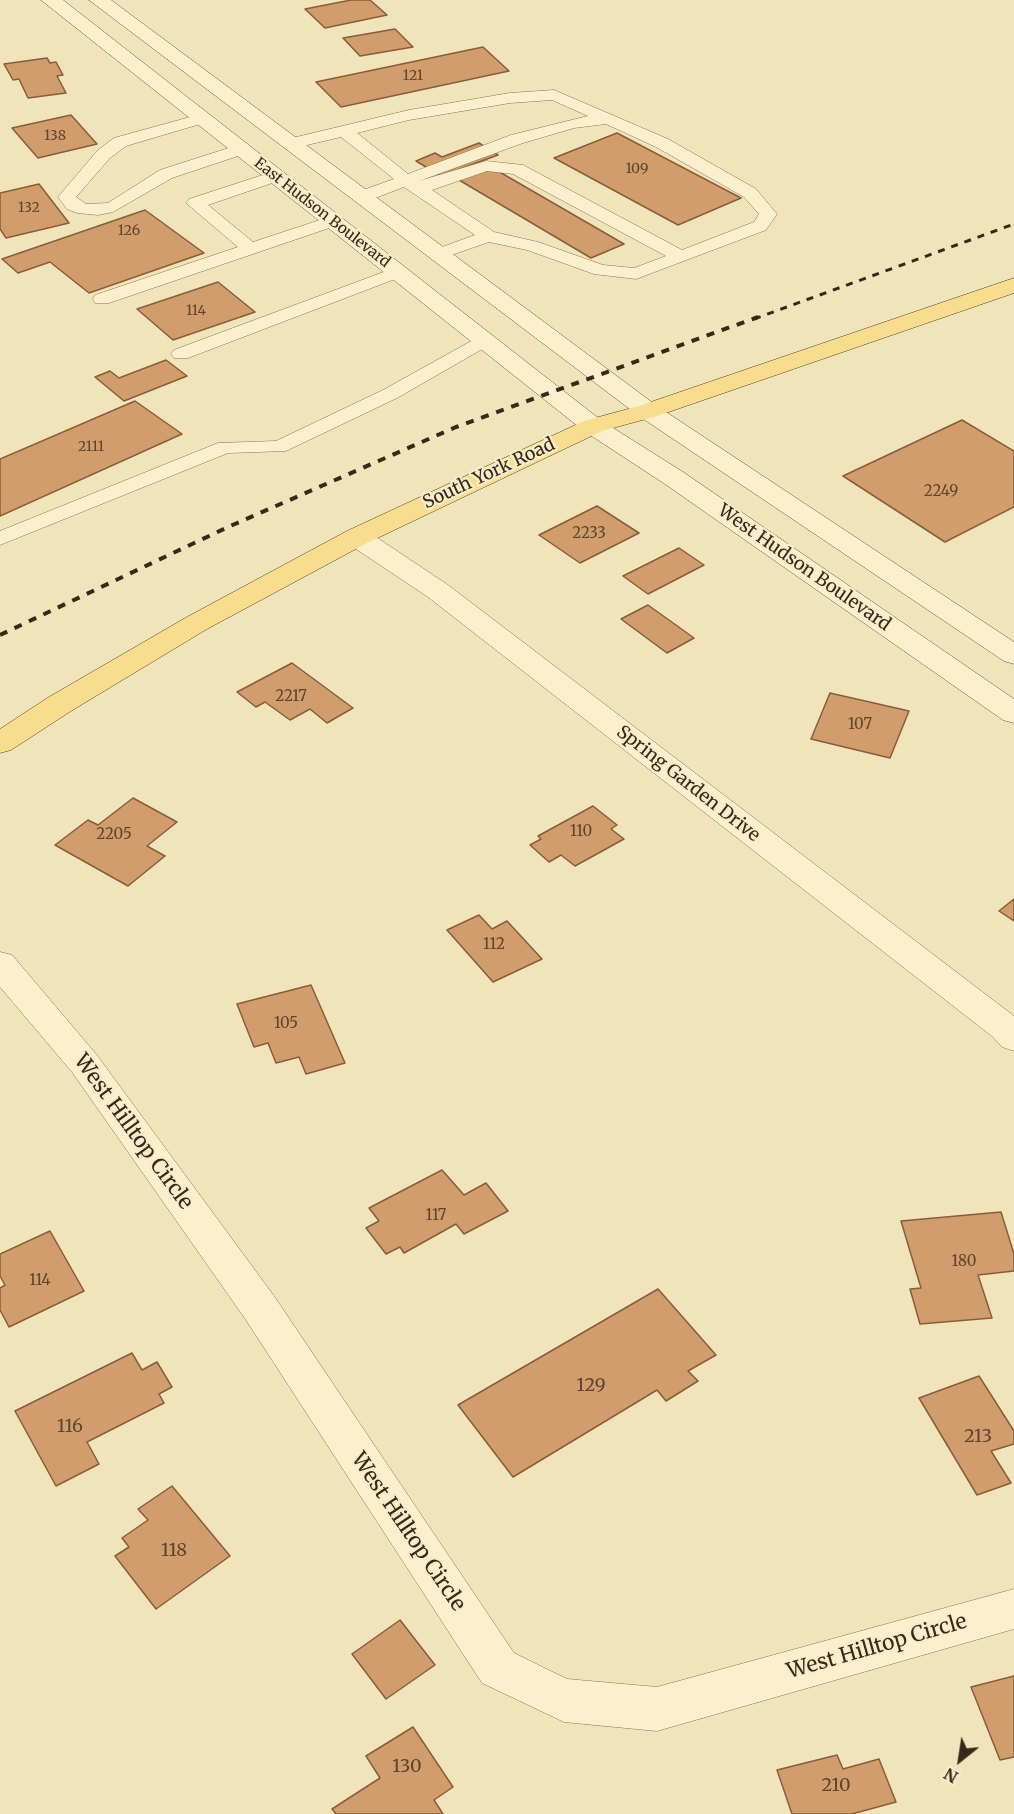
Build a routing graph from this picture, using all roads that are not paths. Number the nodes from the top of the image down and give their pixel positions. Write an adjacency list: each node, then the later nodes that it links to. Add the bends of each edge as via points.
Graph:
1 (51, 0): 3 (main road, East Hudson Boulevard)
2 (99, 0): 6 (main road, East Hudson Boulevard)
3 (201, 119): 7 (main road, East Hudson Boulevard); 7 (lane, via 120,141 67,198 84,208 113,207 166,174)
4 (609, 119): 5 (lane, via 554,95 410,115); 9 (lane, via 573,123 517,139); 15 (lane, via 662,143 750,193 768,214 760,226)
5 (344, 131): 6 (lane); 9 (lane)
6 (290, 144): 10 (main road, East Hudson Boulevard)
7 (241, 149): 8 (main road, East Hudson Boulevard)
8 (275, 176): 11 (main road, East Hudson Boulevard); 13 (lane, via 195,204)
9 (413, 185): 10 (lane); 12 (lane); 15 (lane, via 486,166 517,169)
10 (361, 197): 14 (main road, East Hudson Boulevard)
11 (332, 221): 13 (lane); 16 (main road, East Hudson Boulevard)
12 (488, 236): 14 (lane); 15 (lane, via 532,246 600,270 636,274)
13 (250, 248): 18 (lane)
14 (437, 255): 21 (main road, East Hudson Boulevard)
15 (687, 255)
16 (397, 272): 19 (main road, East Hudson Boulevard); 20 (lane)
17 (1014, 285): 21 (main road, South York Road)
18 (102, 299)
19 (484, 340): 22 (main road, East Hudson Boulevard); 24 (lane, via 390,394 279,447 225,447)
20 (181, 354)
21 (648, 411): 22 (main road, South York Road); 25 (main road)
22 (593, 426): 23 (main road, South York Road); 26 (main road, West Hudson Boulevard)
23 (357, 537): 27 (main road, South York Road, via 196,623); 29 (main road, Spring Garden Drive, via 438,591)
24 (0, 539)
25 (1014, 655)
26 (1014, 713)
27 (0, 743)
28 (0, 964): 30 (main road, West Hilltop Circle, via 84,1063 260,1308 498,1668 564,1700 657,1709)
29 (1014, 1038)
30 (1014, 1609)

